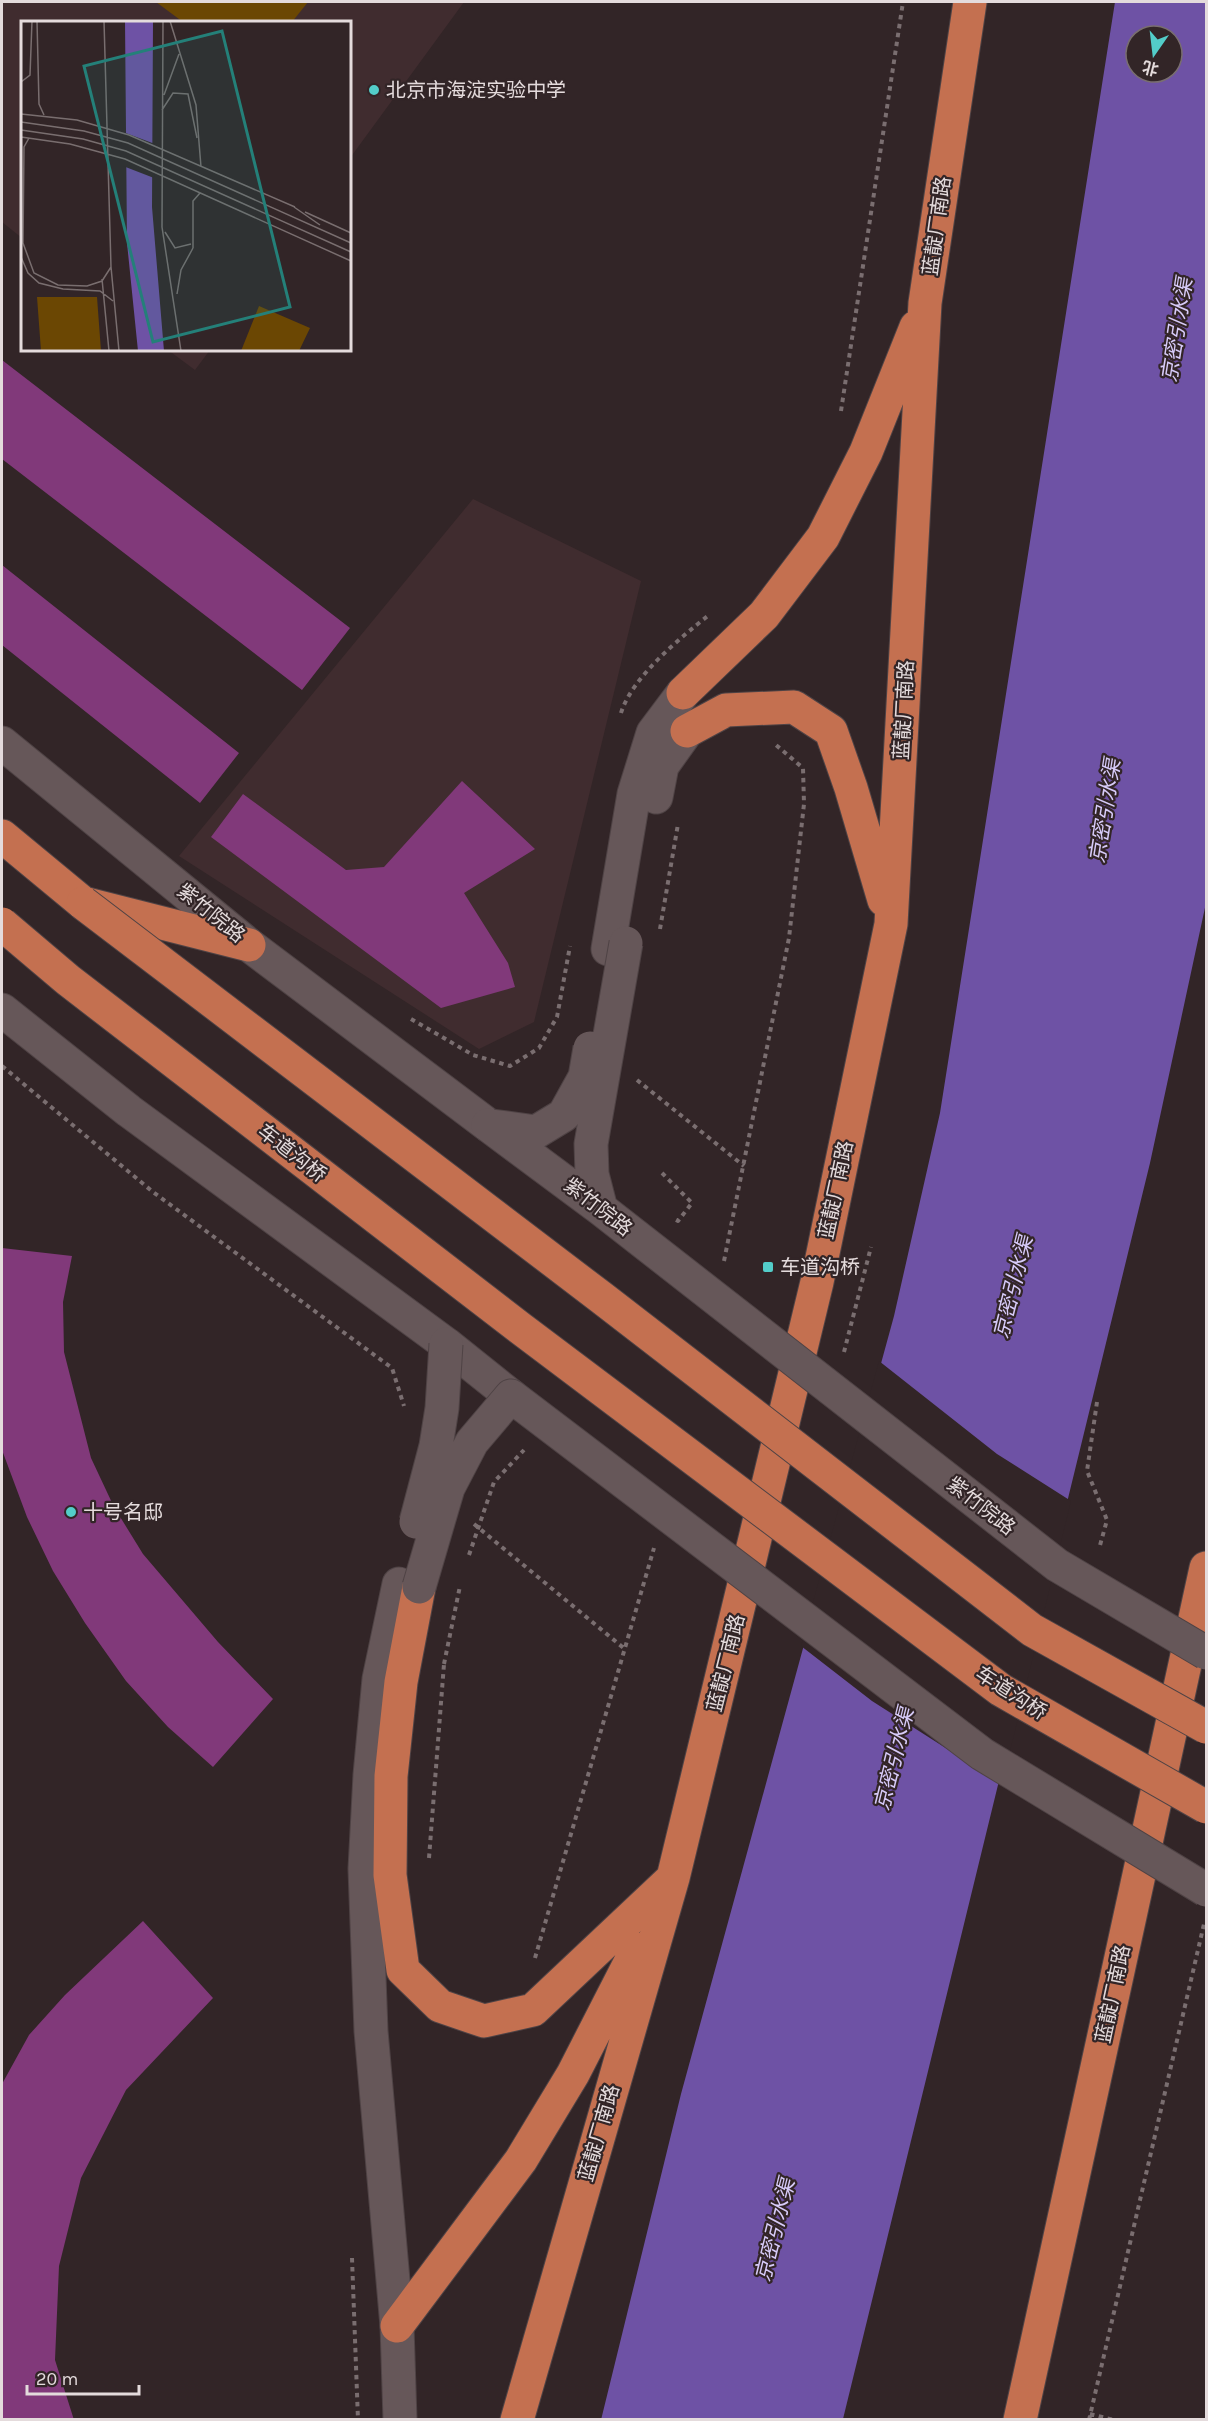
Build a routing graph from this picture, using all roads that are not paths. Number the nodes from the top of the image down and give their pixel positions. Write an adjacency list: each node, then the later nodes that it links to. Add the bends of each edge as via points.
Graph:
1 (970, 2): 2 (highway, 蓝靛厂南路)
2 (925, 303): 3 (highway, via 866,452 823,537 764,615); 9 (highway, 蓝靛厂南路)
3 (683, 693): 11 (street, via 653,733 634,794)
4 (687, 731): 9 (highway, via 726,710 794,707 831,731 852,788); 11 (street, via 662,766)
5 (2, 743): 10 (street, 紫竹院路)
6 (2, 836): 7 (highway)
7 (83, 903): 10 (highway); 20 (highway, bridge, via 1032,1630)
8 (2, 924): 21 (highway, 车道沟桥, bridge, via 68,980 501,1314 1001,1690)
9 (891, 924): 22 (highway, 蓝靛厂南路, via 817,1282)
10 (249, 945): 13 (street, 紫竹院路)
11 (617, 946): 13 (street, bridge, via 585,1077 564,1115 536,1132); 14 (street, bridge, via 591,1144 592,1174)
12 (2, 1010): 15 (street, via 129,1111)
13 (488, 1125): 14 (street, 紫竹院路, bridge)
14 (601, 1209): 19 (street, 紫竹院路, bridge, via 1057,1565)
15 (446, 1344): 16 (street); 18 (street, bridge, via 442,1408)
16 (512, 1396): 18 (street, bridge, via 472,1442 448,1488); 23 (street, bridge, via 982,1754)
17 (1206, 1568): 27 (highway, 蓝靛厂南路)
18 (409, 1585): 22 (highway, via 391,1776 390,1875 403,1970 440,2006 484,2021 532,2010); 24 (street, via 380,1679 365,1869 371,2031)
19 (1206, 1653)
20 (1206, 1727)
21 (1206, 1807)
22 (673, 1878): 24 (highway, via 573,2074 521,2160); 26 (highway, 蓝靛厂南路)
23 (1206, 1890)
24 (397, 2326): 25 (street)
25 (400, 2420)
26 (517, 2420)
27 (1020, 2420)

